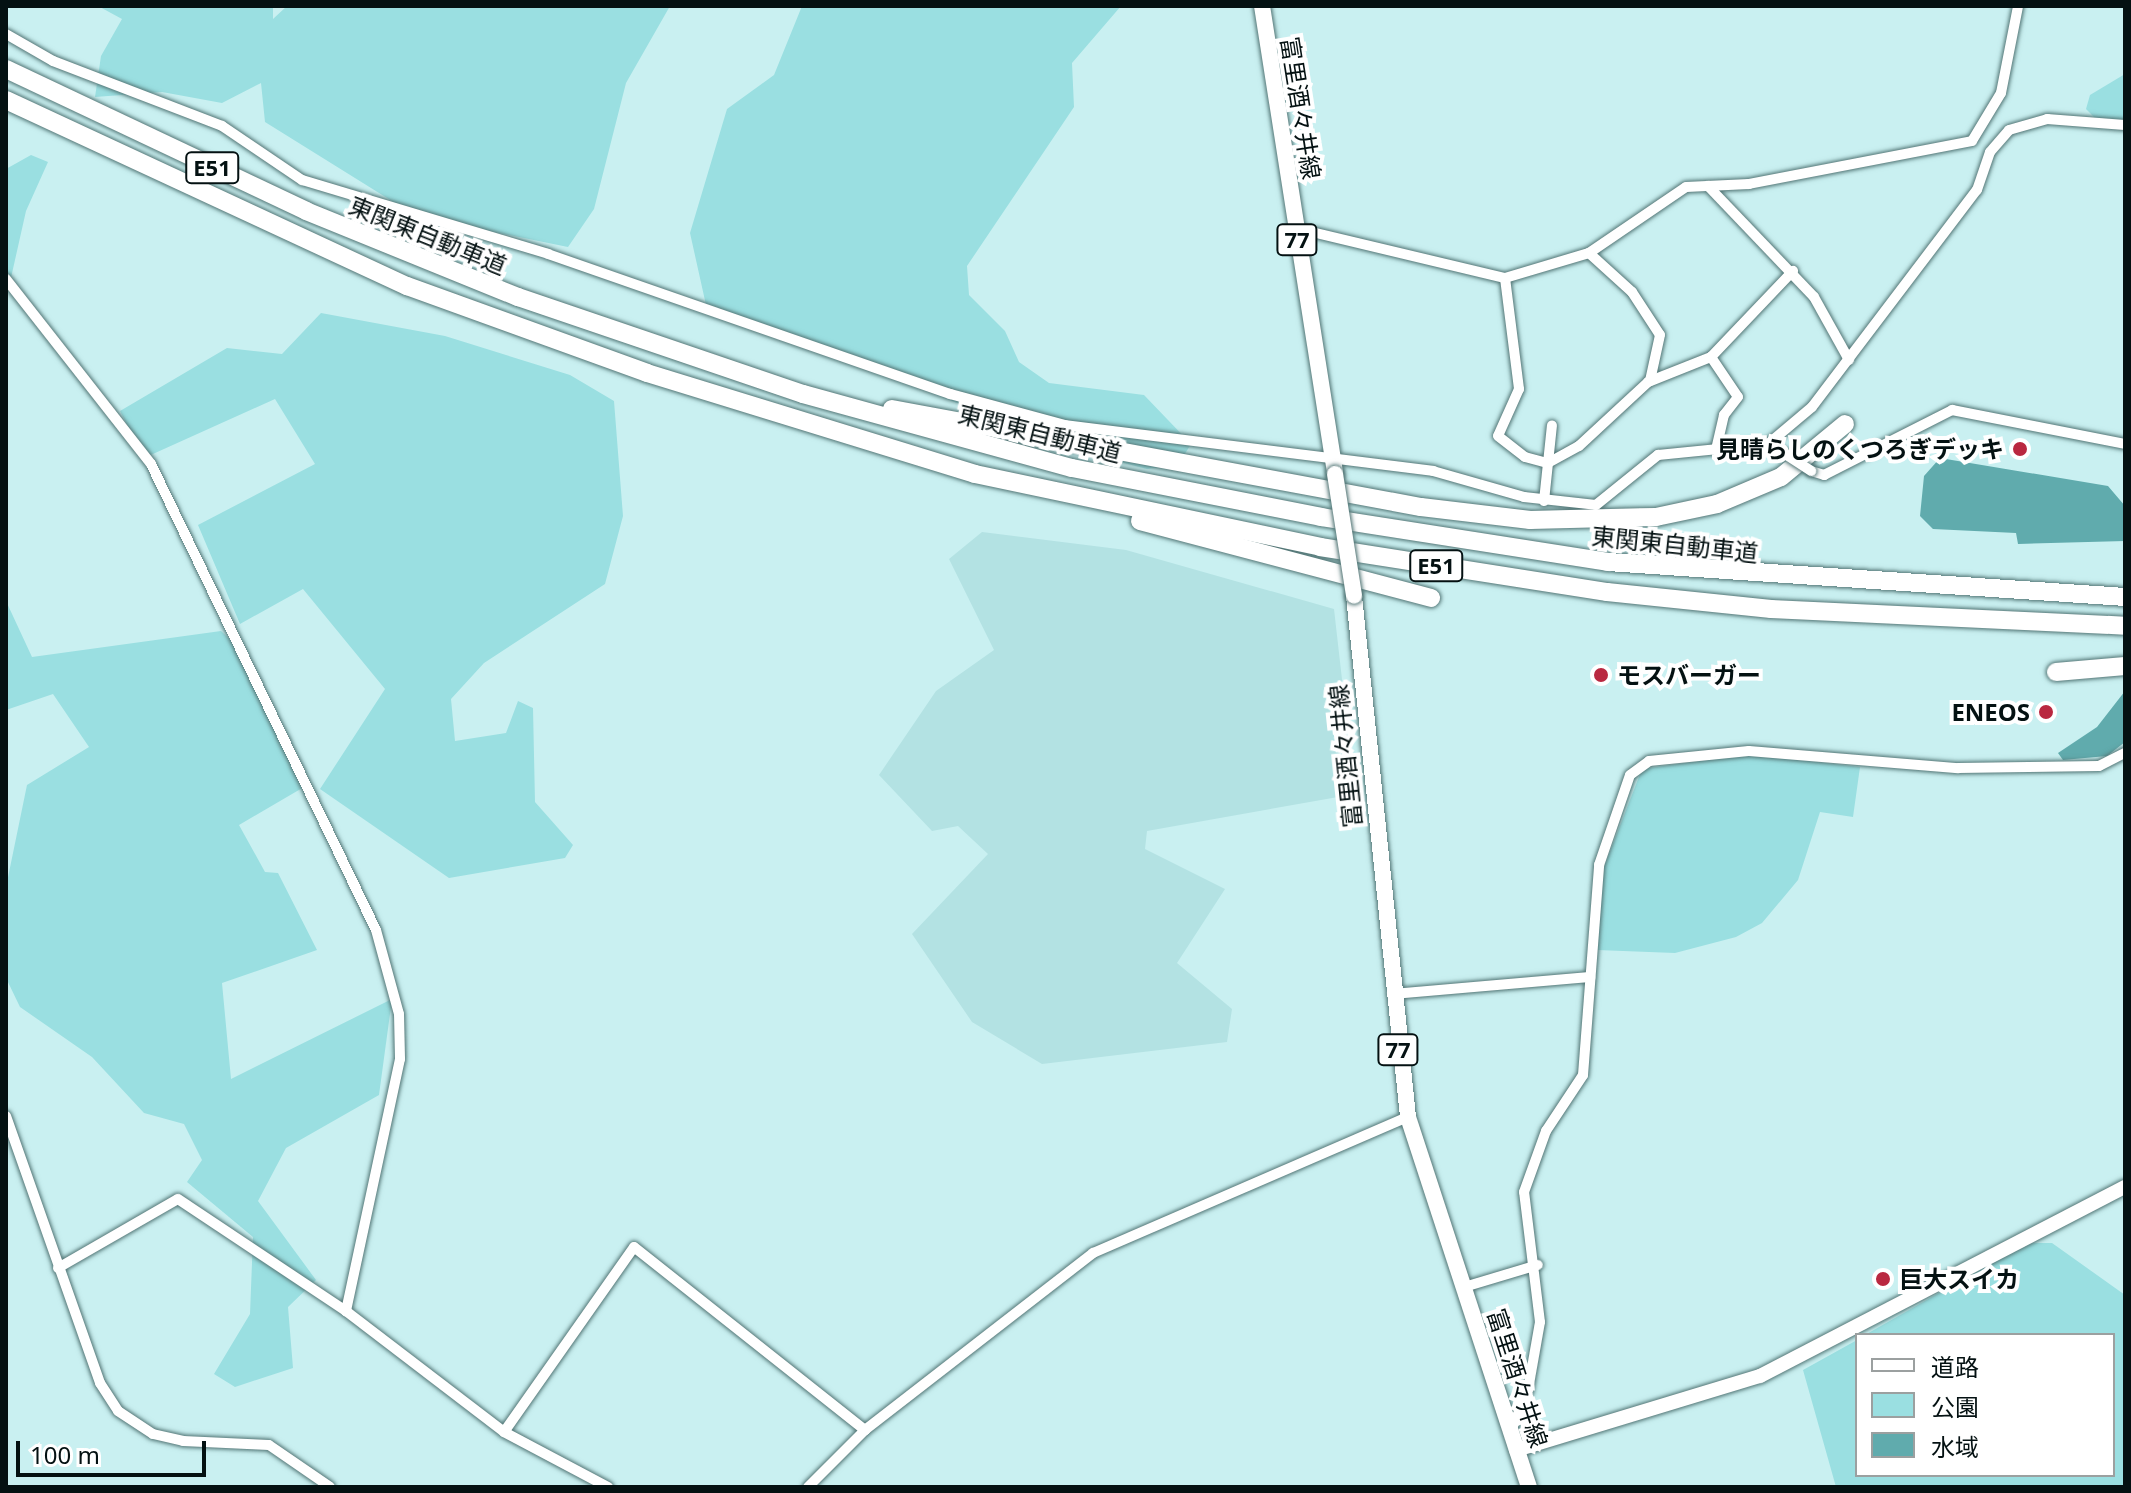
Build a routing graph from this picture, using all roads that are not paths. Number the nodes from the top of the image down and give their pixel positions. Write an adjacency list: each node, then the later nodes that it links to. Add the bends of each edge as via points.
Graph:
1 (1262, 6): 10 (main road, 富里酒々井線 / 77)
2 (2018, 6): 7 (street, via 2001,93)
3 (6, 34): 25 (street, via 105,83 222,126 302,180 548,254 950,394 1065,425)
4 (6, 69): 18 (highway, 東関東自動車道 / E51, via 422,259)
5 (6, 100): 26 (highway, E51, via 407,286 761,410)
6 (2125, 125): 8 (street, via 2034,119 2002,136)
7 (1972, 141): 8 (street); 9 (street)
8 (1986, 160): 16 (street, via 1977,190)
9 (1708, 186): 11 (street, via 1667,196); 12 (street)
10 (1295, 228): 13 (street); 25 (main road, 富里酒々井線 / 77)
11 (1589, 253): 13 (street); 17 (street, via 1632,292 1660,335)
12 (1793, 271): 15 (street); 16 (street)
13 (1505, 278): 24 (street, via 1519,389 1498,436)
14 (6, 279): 42 (street, via 151,464 376,930 399,1014 400,1059)
15 (1711, 357): 17 (street); 23 (street, via 1738,397 1724,415)
16 (1849, 360): 21 (street, via 1812,407)
17 (1650, 381): 24 (street, via 1579,446)
18 (803, 394): 19 (highway, via 1421,507 1530,520 1656,517 1717,504 1781,477); 28 (highway, 東関東自動車道 / E51, via 1072,468 1473,543 1770,579)
19 (1845, 424)
20 (1552, 425): 24 (street)
21 (1768, 444): 22 (street, bridge, via 1824,475 1952,410); 23 (street)
22 (2125, 444)
23 (1717, 446): 27 (street, via 1658,455 1596,505)
24 (1548, 463): 27 (street)
25 (1334, 469): 27 (street, via 1433,471); 35 (main road, 富里酒々井線 / 77, bridge, via 1354,596)
26 (1067, 495): 29 (highway, via 1170,532); 30 (highway, E51, via 1320,547 1607,592 1771,609)
27 (1544, 501)
28 (2125, 597)
29 (1431, 598)
30 (2125, 626)
31 (2125, 666): 32 (highway)
32 (2056, 672)
33 (2125, 753): 34 (street, via 2099,766 1908,767 1761,751 1649,761 1630,775 1599,865)
34 (1590, 977): 35 (street); 39 (street, via 1583,1075 1546,1131 1524,1192)
35 (1392, 994): 37 (main road, 富里酒々井線 / 77)
36 (6, 1116): 40 (street)
37 (1408, 1117): 41 (main road, 富里酒々井線 / 77); 43 (street, via 1093,1253)
38 (2125, 1187): 46 (street, via 1760,1376)
39 (1538, 1265): 41 (street); 45 (street, via 1536,1356)
40 (58, 1268): 42 (street, via 178,1199); 47 (street, via 118,1411 153,1434 183,1441 269,1445)
41 (1464, 1287): 45 (main road, 富里酒々井線 / 77)
42 (346, 1311): 44 (street)
43 (865, 1430): 44 (street, via 634,1247); 49 (street)
44 (504, 1432): 48 (street)
45 (1510, 1433): 46 (main road, 富里酒々井線 / 77)
46 (1516, 1450): 50 (main road, 富里酒々井線 / 77)
47 (330, 1487)
48 (608, 1487)
49 (808, 1487)
50 (1529, 1487)

